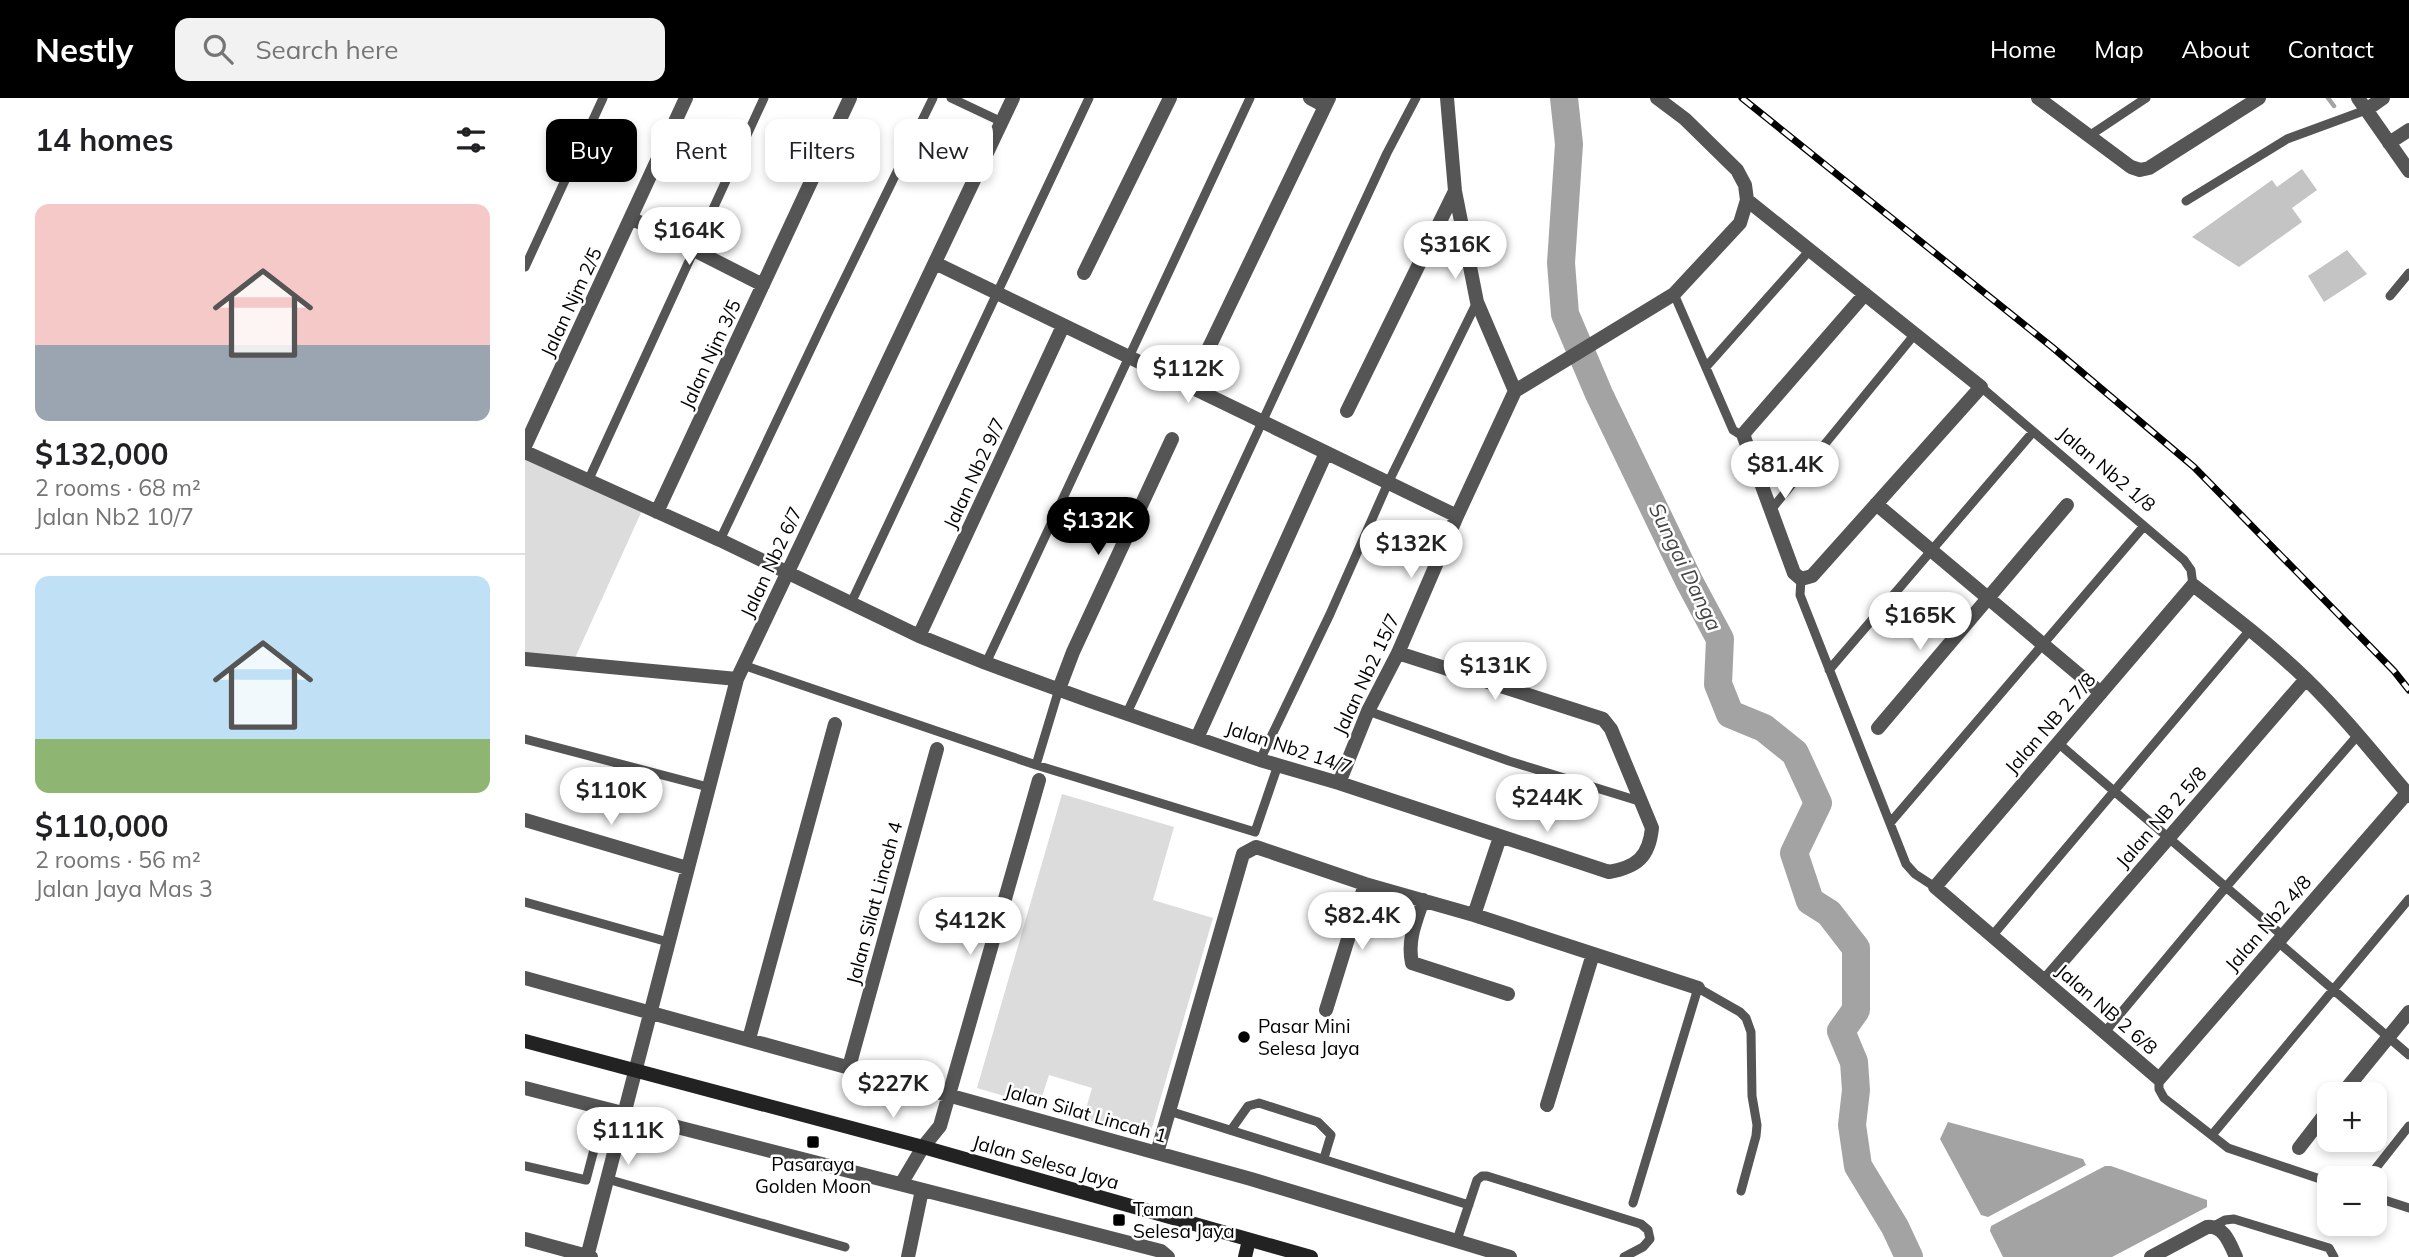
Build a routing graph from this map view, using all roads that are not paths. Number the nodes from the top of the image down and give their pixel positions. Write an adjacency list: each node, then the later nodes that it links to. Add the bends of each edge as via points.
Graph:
1 (603, 98): 33 (lane)
2 (686, 98): 29 (street, Jalan Njm 2/5)
3 (764, 98): 30 (lane)
4 (850, 98): 36 (street, Jalan Njm 3/5)
5 (933, 98): 65 (lane)
6 (951, 98): 21 (lane)
7 (1013, 98): 21 (street, Jalan Nb2 6/7)
8 (1089, 98): 37 (lane)
9 (1170, 98): 35 (street)
10 (1250, 98): 44 (lane)
11 (1310, 98): 19 (street)
12 (1416, 98): 50 (lane)
13 (1447, 98): 26 (street)
14 (1657, 98): 27 (street, via 1737,170)
15 (2038, 98): 23 (street)
16 (2146, 98): 23 (lane)
17 (2259, 98): 23 (street, via 2149,168 2131,167)
18 (2383, 98): 20 (street)
19 (1327, 102): 46 (street)
20 (2362, 104): 24 (street); 28 (lane, via 2287,139)
21 (1002, 122): 32 (street, Jalan Nb2 6/7)
22 (2409, 130): 24 (street)
23 (2089, 136)
24 (2389, 143): 25 (street)
25 (2409, 172)
26 (1455, 191): 41 (street); 49 (street)
27 (1747, 200): 31 (street, Jalan Nb2 1/8); 38 (street, via 1740,223)
28 (2186, 201)
29 (631, 218): 30 (street); 54 (street, Jalan Njm 2/5)
30 (694, 250): 36 (street); 57 (lane)
31 (1811, 250): 39 (street, Jalan Nb2 1/8); 45 (lane)
32 (935, 263): 37 (street); 67 (street, Jalan Nb2 6/7)
33 (525, 267)
34 (2409, 273): 40 (lane)
35 (1084, 274)
36 (763, 285): 62 (street, Jalan Njm 3/5)
37 (998, 294): 42 (street); 71 (lane)
38 (1674, 294): 45 (lane); 48 (street)
39 (1865, 294): 43 (street, Jalan Nb2 1/8); 52 (street)
40 (2391, 296)
41 (1477, 302): 48 (street); 58 (lane)
42 (1063, 326): 44 (street); 73 (street, Jalan Nb2 9/7)
43 (1915, 334): 47 (street, Jalan Nb2 1/8); 61 (lane)
44 (1128, 357): 46 (street); 77 (lane)
45 (1706, 367): 52 (lane, via 1733,430)
46 (1190, 387): 50 (street)
47 (1981, 387): 51 (lane, Jalan Nb2 1/8); 59 (street)
48 (1515, 391): 63 (street, Jalan Nb2 15/7)
49 (1347, 411)
50 (1263, 422): 56 (street); 85 (lane)
51 (2033, 432): 64 (lane, Jalan Nb2 1/8); 66 (lane)
52 (1744, 437): 61 (street)
53 (1172, 439): 82 (street)
54 (525, 446)
55 (525, 452): 57 (street, Jalan Nb2 14/7)
56 (1326, 453): 58 (street); 89 (street)
57 (588, 481): 62 (street, Jalan Nb2 14/7)
58 (1388, 483): 63 (street); 93 (lane)
59 (1876, 505): 66 (street); 68 (street, via 1812,576)
60 (2067, 505): 70 (street)
61 (1770, 511): 68 (street, via 1794,573)
62 (657, 512): 65 (street, Jalan Nb2 14/7)
63 (1457, 516): 75 (street, Jalan Nb2 15/7)
64 (2144, 526): 69 (lane, Jalan Nb2 1/8, via 2184,560); 74 (lane)
65 (720, 540): 67 (street, Jalan Nb2 14/7)
66 (1931, 551): 70 (street); 79 (lane)
67 (787, 572): 71 (street, Jalan Nb2 14/7); 78 (street, Jalan Nb2 6/7)
68 (1801, 579): 79 (lane, via 1800,595)
69 (2193, 585): 72 (street, Jalan Nb2 1/8); 83 (street, Jalan NB 2 7/8)
70 (1988, 598): 74 (street); 87 (street)
71 (851, 603): 73 (street, Jalan Nb2 14/7)
72 (2250, 630): 81 (street, Jalan Nb2 1/8); 99 (lane)
73 (919, 636): 77 (street, Jalan Nb2 14/7)
74 (2043, 644): 83 (street); 103 (lane)
75 (1398, 653): 84 (street, Jalan Nb2 15/7); 101 (street, Jalan Nb2 14/7, via 1603,719)
76 (525, 659): 80 (street)
77 (986, 663): 82 (street, Jalan Nb2 14/7)
78 (743, 665): 80 (street, Jalan Nb2 6/7); 94 (lane)
79 (1829, 670): 103 (lane)
80 (737, 679): 98 (street, Jalan Nb2 6/7)
81 (2306, 679): 88 (street, Jalan Nb2 1/8); 105 (street, Jalan NB 2 5/8)
82 (1059, 689): 85 (street, Jalan Nb2 14/7); 94 (lane)
83 (2101, 693): 91 (street, Jalan NB 2 7/8)
84 (1368, 711): 97 (street, Jalan Nb2 15/7); 101 (lane)
85 (1127, 713): 89 (street, Jalan Nb2 14/7)
86 (835, 724): 128 (street)
87 (1878, 728)
88 (2358, 735): 100 (street, Jalan Nb2 1/8); 109 (lane)
89 (1198, 738): 93 (street, Jalan Nb2 14/7)
90 (525, 739): 98 (lane)
91 (2059, 743): 99 (lane); 108 (street, Jalan NB 2 7/8)
92 (937, 749): 131 (street, Jalan Silat Lincah 4)
93 (1260, 760): 95 (street, Jalan Nb2 14/7)
94 (1036, 765): 95 (lane, via 1255,832)
95 (1278, 765): 97 (street, Jalan Nb2 14/7)
96 (1039, 780): 136 (street)
97 (1339, 783): 104 (street, Jalan Nb2 14/7)
98 (708, 787): 106 (street, Jalan Nb2 6/7)
99 (2114, 790): 105 (lane); 114 (lane)
100 (2408, 794): 115 (street, Jalan Nb2 4/8)
101 (1642, 802): 104 (street, Jalan Nb2 14/7, via 1652,828 1651,845 1638,862 1624,870 1609,872)
102 (525, 820): 106 (street)
103 (1889, 823): 108 (lane, via 1906,864)
104 (1500, 837): 113 (street)
105 (2168, 838): 109 (lane); 119 (street, Jalan NB 2 5/8)
106 (687, 868): 116 (street, Jalan Nb2 6/7)
107 (1365, 884): 111 (street); 123 (street); 139 (street, via 1271,850 1256,847 1243,854)
108 (1935, 887): 114 (street, Jalan NB 2 6/8)
109 (2226, 887): 115 (lane); 126 (lane)
110 (2409, 899): 121 (lane)
111 (1423, 900): 113 (street); 122 (street, via 1412,933 1412,962)
112 (525, 902): 116 (lane)
113 (1474, 915): 117 (street)
114 (1992, 936): 119 (street, Jalan NB 2 6/8)
115 (2280, 939): 121 (lane); 133 (street, Jalan Nb2 4/8)
116 (668, 942): 124 (street, Jalan Nb2 6/7)
117 (1593, 954): 120 (street); 137 (street)
118 (525, 978): 124 (street, Jalan Silat Lincah 1)
119 (2045, 981): 126 (street, Jalan NB 2 6/8)
120 (1698, 988): 155 (lane, via 1739,1012 1751,1032 1757,1125); 157 (lane)
121 (2334, 990): 127 (lane); 144 (lane)
122 (1508, 994)
123 (1326, 1010)
124 (649, 1012): 128 (street, Jalan Silat Lincah 1); 132 (street, Jalan Nb2 6/7)
125 (2409, 1012): 127 (street)
126 (2105, 1032): 133 (street, Jalan NB 2 6/8)
127 (2388, 1036): 130 (lane); 134 (street)
128 (749, 1040): 131 (street, Jalan Silat Lincah 1)
129 (525, 1041): 132 (street, Jalan Selesa Jaya)
130 (2409, 1055)
131 (849, 1067): 136 (street, Jalan Silat Lincah 1)
132 (634, 1069): 140 (street, Jalan Nb2 6/7); 145 (street, Jalan Selesa Jaya)
133 (2159, 1079): 144 (lane, Jalan NB 2 6/8, via 2164,1098)
134 (2351, 1082)
135 (525, 1088): 138 (street)
136 (949, 1095): 145 (street, via 940,1126); 147 (street, Jalan Silat Lincah 1)
137 (1547, 1105)
138 (605, 1108): 140 (street); 149 (lane, via 586,1180)
139 (1169, 1111): 143 (lane); 147 (street)
140 (624, 1112): 151 (street, Jalan Nb2 6/7); 153 (street)
141 (2317, 1124): 146 (street)
142 (2409, 1126): 150 (lane)
143 (1231, 1130): 148 (lane); 148 (lane, via 1248,1106 1259,1103 1327,1129 1331,1135)
144 (2212, 1135): 152 (lane, Jalan NB 2 6/8, via 2237,1152)
145 (923, 1147): 153 (street); 162 (street, Jalan Selesa Jaya)
146 (2298, 1148)
147 (1157, 1153): 163 (street, Jalan Silat Lincah 1)
148 (1324, 1158): 158 (lane)
149 (525, 1166)
150 (2377, 1166)
151 (607, 1178): 164 (lane); 165 (street, Jalan Nb2 6/7)
152 (2317, 1178)
153 (901, 1184): 154 (street)
154 (922, 1190): 166 (street); 167 (street, via 1161,1251)
155 (1741, 1191)
156 (2387, 1201): 159 (lane)
157 (1633, 1203)
158 (1469, 1205): 163 (lane); 171 (lane, via 1478,1180 1487,1176 1628,1219 1648,1230 1650,1238)
159 (2409, 1208)
160 (2214, 1226): 172 (street); 173 (street); 174 (lane, via 2234,1219 2329,1248)
161 (525, 1239): 165 (street)
162 (1249, 1240): 168 (street); 169 (street, Jalan Selesa Jaya)
163 (1457, 1240): 170 (street, Jalan Silat Lincah 1)
164 (845, 1247)
165 (588, 1257)
166 (908, 1257)
167 (1168, 1257)
168 (1245, 1257)
169 (1311, 1257)
170 (1510, 1257)
171 (1624, 1257)
172 (2151, 1257)
173 (2237, 1257)
174 (2334, 1257)

